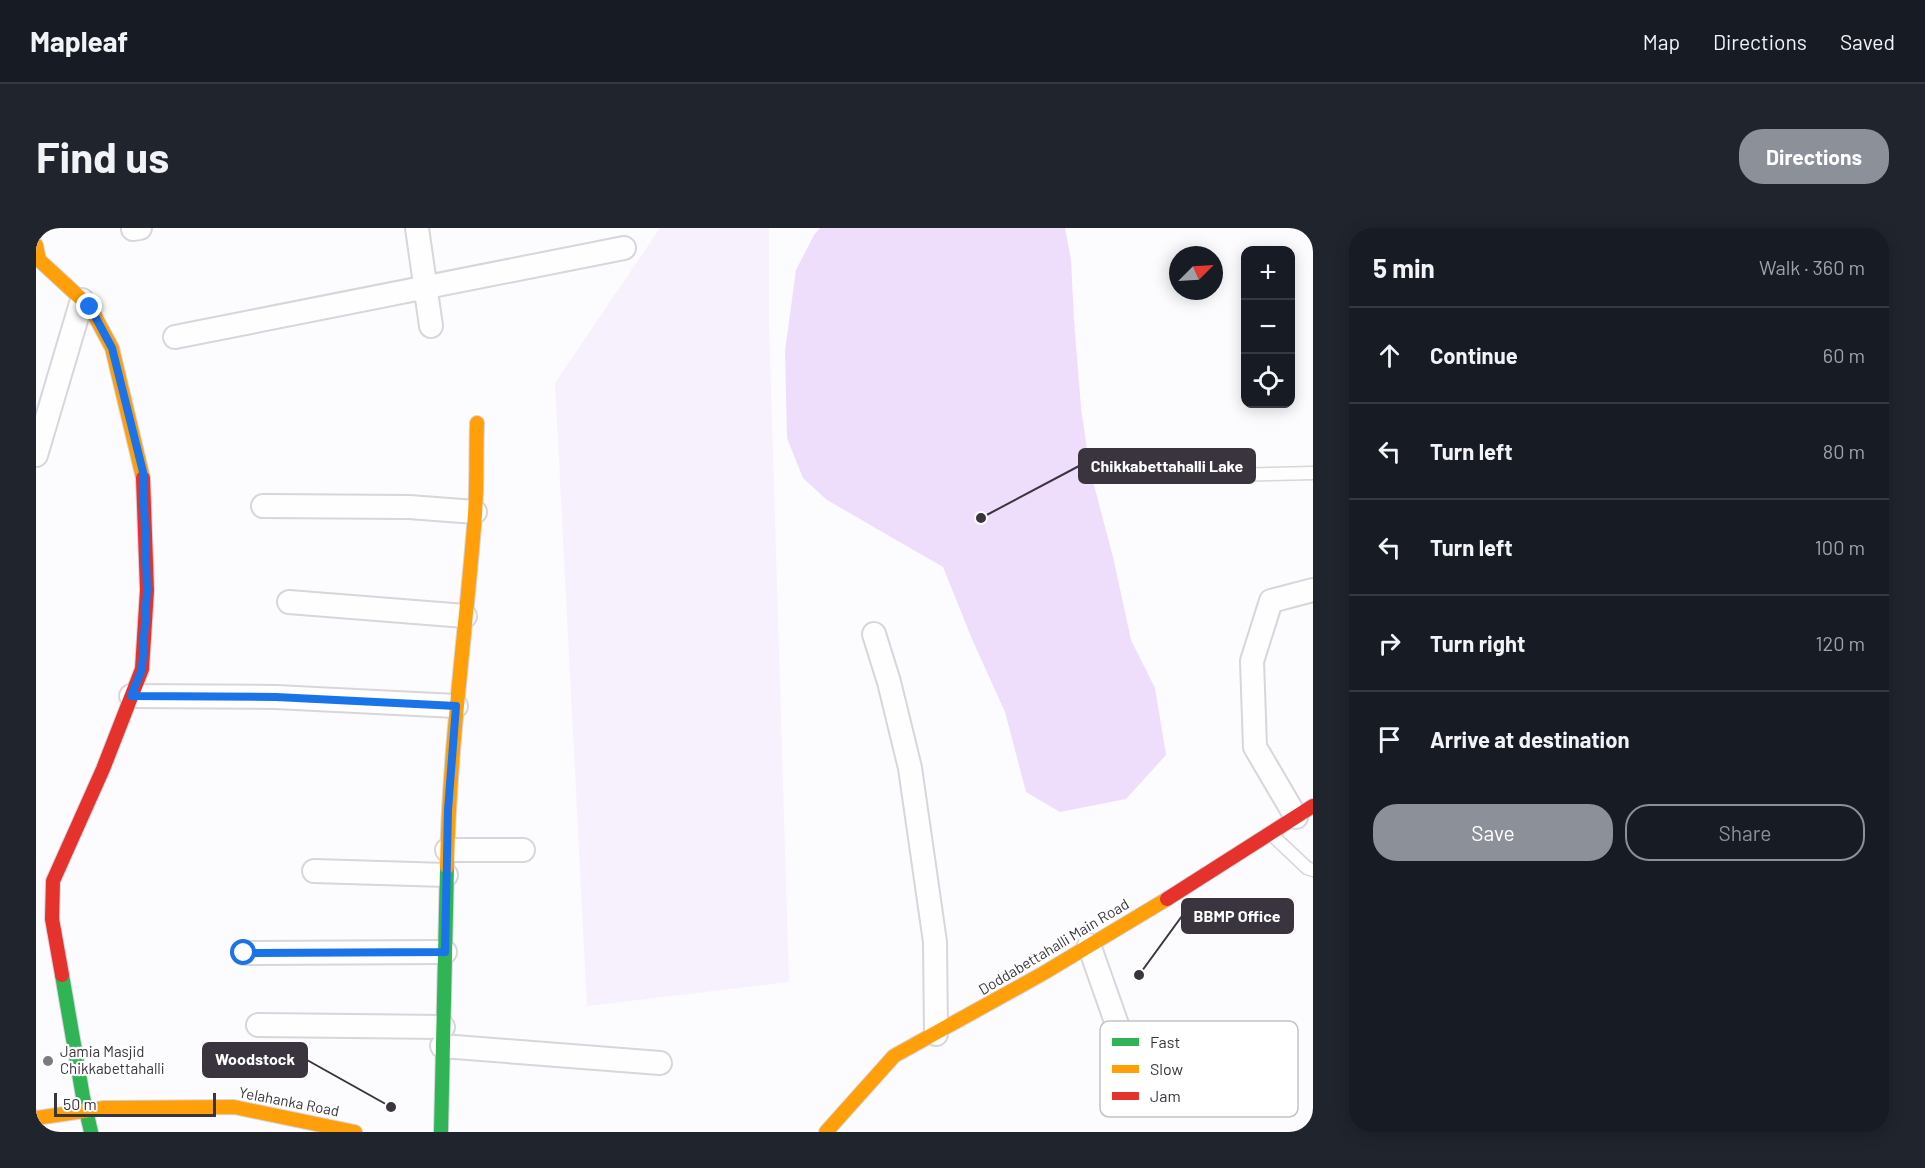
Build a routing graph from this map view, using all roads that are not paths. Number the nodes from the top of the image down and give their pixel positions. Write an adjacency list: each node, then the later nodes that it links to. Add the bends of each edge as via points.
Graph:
1 (417, 228): 4 (street)
2 (36, 244): 5 (street, via 39,260)
3 (624, 248): 4 (street)
4 (425, 288): 6 (street); 7 (street)
5 (82, 300): 9 (street); 18 (street, via 90,307 112,348 143,472 147,590 142,669)
6 (431, 326)
7 (175, 337)
8 (477, 423): 13 (street)
9 (38, 441)
10 (1313, 473): 11 (lane)
11 (1176, 476)
12 (263, 506): 13 (street, via 409,507)
13 (475, 512): 16 (street)
14 (1313, 590): 20 (street, via 1271,601 1252,661 1255,747)
15 (289, 602): 16 (street)
16 (465, 616): 19 (street)
17 (874, 634): 32 (street, via 910,768 935,942)
18 (131, 696): 19 (street, via 276,697); 35 (street, via 53,881 52,919)
19 (456, 706): 22 (street)
20 (1304, 811): 21 (street, Doddabettahalli Main Road)
21 (1270, 833): 24 (lane); 27 (street, Doddabettahalli Main Road)
22 (447, 850): 23 (street); 26 (street)
23 (523, 850)
24 (1313, 870)
25 (314, 871): 26 (street)
26 (446, 875): 28 (street)
27 (1089, 945): 30 (street); 32 (street, Doddabettahalli Main Road)
28 (445, 952): 29 (street); 33 (street)
29 (244, 953)
30 (1116, 1021)
31 (258, 1025): 33 (street)
32 (936, 1034): 40 (street, Doddabettahalli Main Road, via 894,1056)
33 (443, 1036): 34 (street); 39 (street)
34 (660, 1063)
35 (86, 1111): 36 (street, Yelahanka Road); 37 (street); 38 (street, Yelahanka Road, via 234,1107)
36 (36, 1118)
37 (91, 1132)
38 (355, 1132)
39 (441, 1132)
40 (826, 1132)

